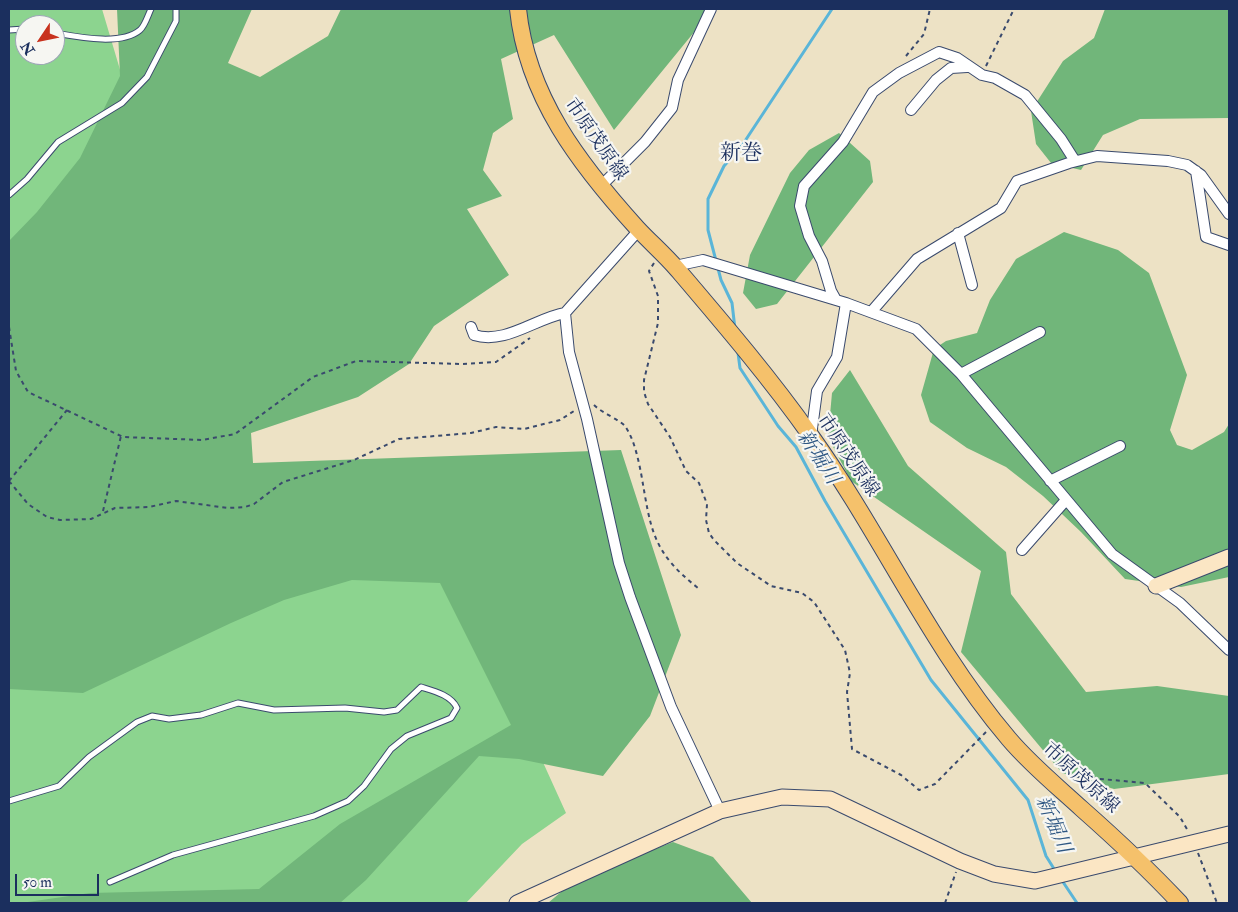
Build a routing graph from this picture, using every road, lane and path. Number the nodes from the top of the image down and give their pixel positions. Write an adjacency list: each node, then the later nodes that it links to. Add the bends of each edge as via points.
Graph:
1 (151, 9): 7 (lane, via 141,29 126,36 97,40)
2 (176, 9): 15 (lane, via 176,21 147,77 122,103 58,142)
3 (518, 9): 14 (main road, 市原茂原線, via 521,34 551,115)
4 (711, 9): 14 (street, via 678,80 672,108 645,142)
5 (930, 9): 8 (path, via 924,34)
6 (1014, 9): 10 (path)
7 (65, 35)
8 (903, 60)
9 (967, 67): 10 (street); 11 (street, via 952,68 936,80); 23 (street, via 957,58 939,52 899,73 873,92 843,142 804,186 800,206 809,236 822,261 831,290)
10 (982, 75): 12 (street, via 995,78 1025,95 1062,139)
11 (911, 110)
12 (1075, 162): 13 (street, via 1098,156 1168,161 1187,165); 18 (street, via 1017,181 1001,208)
13 (1196, 171): 16 (street); 19 (street, via 1206,237)
14 (601, 186): 17 (main road, 市原茂原線)
15 (9, 195)
16 (1229, 214)
17 (639, 230): 20 (main road, 市原茂原線); 25 (street)
18 (958, 232): 22 (street); 24 (street, via 917,259)
19 (1229, 245)
20 (660, 251): 21 (main road, 市原茂原線); 46 (path, via 650,271 658,296 658,323 644,392 686,471 699,483 707,504 709,533 714,540 737,563 771,586 802,593 814,602 845,650 850,673 852,749 901,775 919,790 935,784)
21 (675, 266): 23 (street, via 703,260); 35 (main road, 市原茂原線)
22 (972, 285)
23 (841, 301): 24 (street); 35 (street, via 837,358 817,390)
24 (872, 311): 30 (street, via 916,329)
25 (565, 314): 27 (street, via 551,316 496,337 474,335); 31 (street, via 568,352)
26 (9, 327): 33 (path, via 16,372 28,392)
27 (471, 327)
28 (1040, 332): 30 (street)
29 (534, 335): 34 (path, via 496,362 356,362 313,377 235,434 202,440)
30 (961, 374): 38 (street)
31 (578, 389): 32 (street); 44 (path, via 603,414 624,425 637,453 648,513 661,549 676,569)
32 (583, 405): 40 (path, via 560,420 524,428 496,427 471,434 398,439 354,460 283,482 245,507 176,501); 49 (street, via 630,597 671,707)
33 (67, 410): 34 (path); 37 (path)
34 (121, 436): 40 (path)
35 (811, 436): 46 (main road, 市原茂原線, via 854,500 928,623)
36 (1120, 446): 38 (street)
37 (9, 481): 40 (path, via 28,504 48,517 91,519)
38 (1050, 481): 39 (street)
39 (1066, 500): 41 (street); 43 (street, via 1112,554)
40 (103, 511)
41 (1022, 550)
42 (1228, 560): 43 (street)
43 (1156, 586): 45 (street, via 1204,624)
44 (698, 588)
45 (1229, 650)
46 (996, 722): 47 (main road, 市原茂原線)
47 (1043, 774): 51 (path, via 1145,783 1180,817); 52 (main road, 市原茂原線)
48 (9, 802): 54 (lane, via 59,786 136,722 152,716 170,719 201,715 238,703 274,710 346,708 384,712 397,710 421,687 444,695 457,708 451,718 407,736 391,749 364,786 348,801 314,816 174,855)
49 (720, 811): 53 (street, via 782,797 830,799); 55 (street)
50 (1229, 834): 51 (street)
51 (1194, 843): 52 (street); 58 (path)
52 (1136, 857): 53 (street, via 1035,881 994,874); 57 (main road, 市原茂原線)
53 (960, 860): 56 (path)
54 (110, 882)
55 (517, 903)
56 (945, 903)
57 (1180, 903)
58 (1218, 903)

